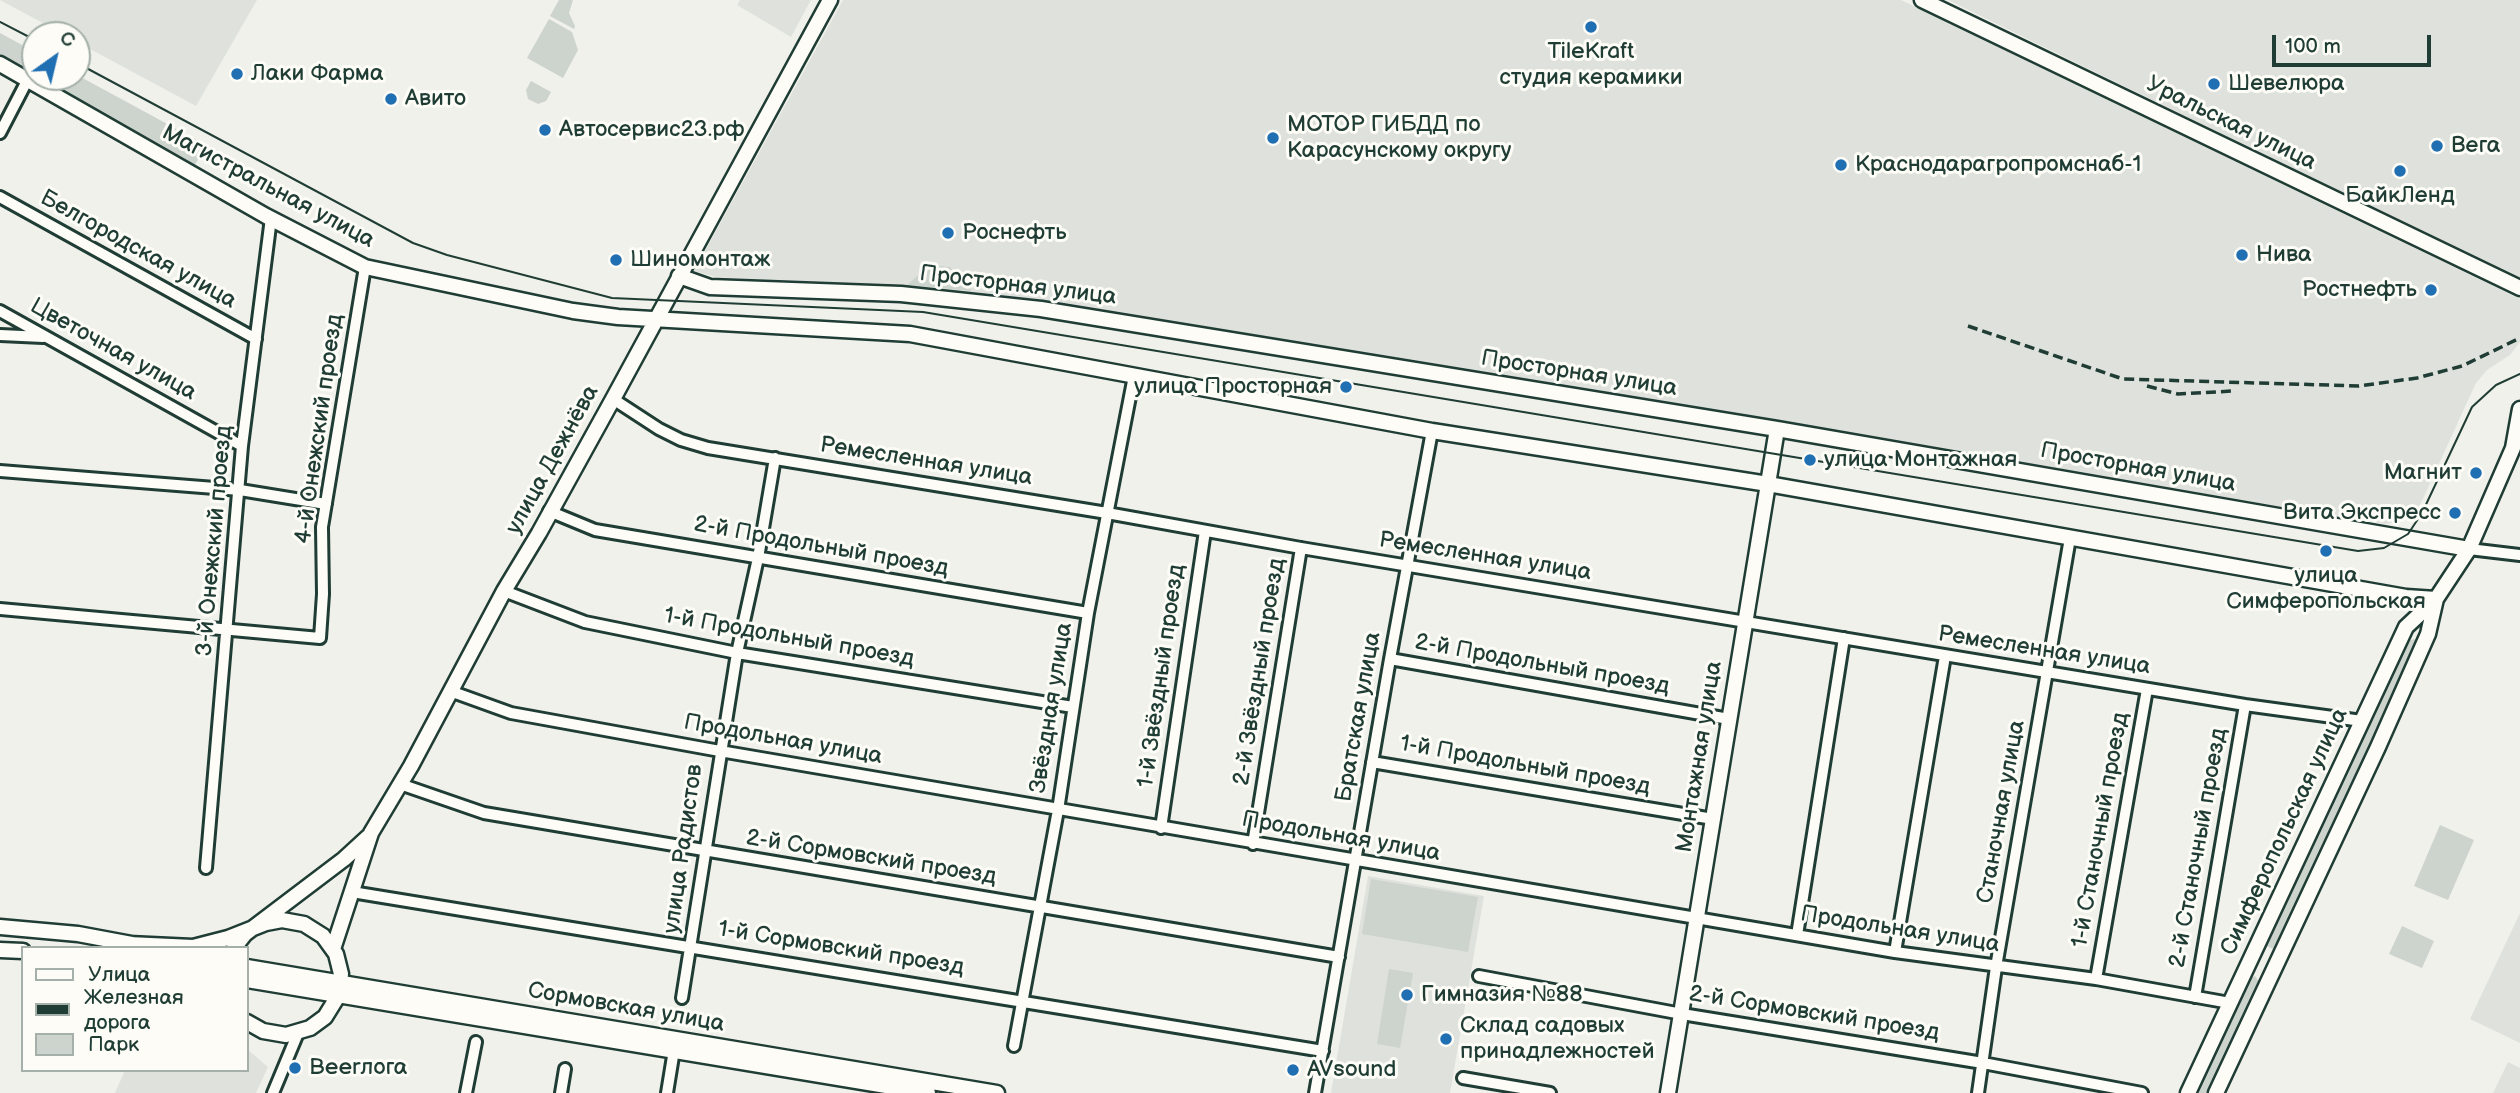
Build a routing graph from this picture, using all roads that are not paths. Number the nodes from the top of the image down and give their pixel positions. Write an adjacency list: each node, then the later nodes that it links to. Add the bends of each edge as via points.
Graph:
1 (830, 0): 12 (street, улица Дежнёва)
2 (1922, 0): 13 (street, Уральская улица)
3 (1931, 0): 13 (street, Уральская улица)
4 (0, 64): 5 (street, Магистральная улица)
5 (21, 75)
6 (22, 91): 8 (street)
7 (49, 91): 10 (street, Магистральная улица)
8 (0, 133)
9 (0, 197): 18 (street, Белгородская улица)
10 (271, 218): 11 (street, Магистральная улица); 18 (street, 3-й Онежский проезд)
11 (365, 267): 15 (street, Магистральная улица, via 573,310); 30 (street, 4-й Онежский проезд)
12 (679, 276): 15 (street, улица Дежнёва); 23 (street, Просторная улица, via 710,287 901,294 1041,309)
13 (2520, 286)
14 (0, 311): 17 (street, Цветочная улица)
15 (657, 318): 19 (street, via 910,334); 20 (street, улица Дежнёва)
16 (0, 335): 17 (street)
17 (48, 338): 25 (street, Цветочная улица)
18 (256, 340): 25 (street, 3-й Онежский проезд)
19 (1134, 376): 24 (street); 32 (street, Звёздная улица)
20 (613, 399): 26 (street, Ремесленная улица, via 681,440); 31 (street, улица Дежнёва)
21 (2520, 409): 22 (street, Симферопольская улица)
22 (2519, 428): 36 (street, Симферопольская улица)
23 (1777, 429): 28 (street, Монтажная улица); 36 (street, Просторная улица)
24 (1432, 431): 28 (street); 39 (street, Братская улица)
25 (243, 446): 29 (street, 3-й Онежский проезд)
26 (775, 458): 32 (street, Ремесленная улица); 38 (street, улица Радистов)
27 (0, 471): 29 (street)
28 (1768, 484): 34 (street); 44 (street, Монтажная улица)
29 (240, 490): 30 (street); 45 (street, 3-й Онежский проезд)
30 (326, 504): 45 (street, 4-й Онежский проезд, via 320,638)
31 (549, 511): 38 (street, 2-й Продольный проезд, via 595,530); 40 (street, улица Дежнёва)
32 (1107, 513): 33 (street, Ремесленная улица); 43 (street, Звёздная улица)
33 (1205, 531): 35 (street, Ремесленная улица); 62 (street, 1-й Звёздный проезд)
34 (2070, 538): 41 (street); 50 (street, Станочная улица)
35 (1301, 548): 39 (street, Ремесленная улица); 64 (street, 2-й Звёздный проезд)
36 (2469, 549): 37 (street); 41 (street, Симферопольская улица)
37 (2520, 555)
38 (758, 558): 43 (street, 2-й Продольный проезд); 47 (street, улица Радистов)
39 (1407, 565): 44 (street, Ремесленная улица); 49 (street, Братская улица)
40 (503, 591): 47 (street, 1-й Продольный проезд, via 585,622); 52 (street, улица Дежнёва)
41 (2436, 599): 56 (street, Симферопольская улица, via 2406,627); 89 (street, Симферопольская улица, via 2428,635)
42 (0, 609): 45 (street)
43 (1088, 613): 54 (street, Звёздная улица)
44 (1746, 621): 46 (street, Ремесленная улица); 55 (street, Монтажная улица)
45 (228, 631): 67 (street, 3-й Онежский проезд)
46 (1844, 638): 48 (street, Ремесленная улица); 73 (street)
47 (737, 653): 54 (street, 1-й Продольный проезд); 57 (street, улица Радистов)
48 (1945, 656): 50 (street, Ремесленная улица); 84 (street)
49 (1390, 659): 55 (street, 2-й Продольный проезд); 58 (street, Братская улица)
50 (2048, 671): 51 (street, Ремесленная улица); 88 (street, Станочная улица)
51 (2147, 689): 53 (street, Ремесленная улица); 91 (street, 1-й Станочный проезд)
52 (450, 691): 57 (street, Продольная улица, via 511,713); 59 (street, улица Дежнёва)
53 (2245, 705): 56 (street, Ремесленная улица); 94 (street, 2-й Станочный проезд)
54 (1073, 707): 60 (street, Звёздная улица)
55 (1729, 719): 61 (street, Монтажная улица)
56 (2362, 721): 86 (street, Симферопольская улица)
57 (720, 751): 60 (street, Продольная улица); 65 (street, улица Радистов)
58 (1372, 762): 61 (street, 1-й Продольный проезд); 66 (street, Братская улица)
59 (401, 784): 63 (street, улица Дежнёва); 65 (street, 2-й Сормовский проезд, via 484,813)
60 (1058, 810): 62 (street, Продольная улица); 69 (street, Звёздная улица)
61 (1713, 820): 70 (street, Монтажная улица)
62 (1161, 828): 64 (street, Продольная улица)
63 (371, 833): 68 (street, улица Дежнёва); 72 (street)
64 (1254, 844): 66 (street, Продольная улица)
65 (705, 852): 69 (street, 2-й Сормовский проезд); 80 (street, улица Радистов)
66 (1355, 861): 70 (street, Продольная улица); 85 (street, Братская улица)
67 (206, 868)
68 (352, 892): 80 (street, 1-й Сормовский проезд); 81 (street, улица Дежнёва)
69 (1041, 906): 85 (street, 2-й Сормовский проезд); 96 (street, Звёздная улица)
70 (1696, 918): 73 (street, Продольная улица); 98 (street, Монтажная улица)
71 (0, 928): 74 (street)
72 (251, 930): 78 (street); 79 (street); 81 (street, via 276,920 299,922 318,932)
73 (1797, 935): 84 (street, Продольная улица)
74 (92, 942): 75 (street)
75 (129, 944): 76 (street); 77 (street)
76 (139, 946)
77 (171, 946)
78 (198, 946)
79 (236, 946)
80 (691, 946): 95 (street, улица Радистов); 96 (street, 1-й Сормовский проезд)
81 (333, 949): 93 (street, via 339,963)
82 (0, 950): 83 (street)
83 (21, 951)
84 (1895, 952): 88 (street, Продольная улица)
85 (1339, 957): 104 (street, Братская улица)
86 (2250, 961): 89 (street); 97 (street, Симферопольская улица)
87 (248, 967): 93 (street, Сормовская улица)
88 (1996, 967): 91 (street, Продольная улица); 105 (street, Станочная улица)
89 (2273, 971): 120 (street, Симферопольская улица)
90 (1479, 976): 98 (street, 2-й Сормовский проезд)
91 (2096, 979): 94 (street, Продольная улица)
92 (248, 980): 93 (street, Сормовская улица)
93 (339, 989): 100 (street, via 333,1007 320,1021); 102 (street, Сормовская улица)
94 (2195, 997): 97 (street, Продольная улица)
95 (682, 998)
96 (1022, 1000): 103 (street, Звёздная улица); 104 (street, 1-й Сормовский проезд)
97 (2231, 1003): 119 (street, Симферопольская улица)
98 (1682, 1014): 105 (street, 2-й Сормовский проезд); 116 (street, Монтажная улица)
99 (248, 1022): 100 (street, via 269,1033)
100 (298, 1033): 108 (street)
101 (476, 1042): 109 (street)
102 (675, 1045): 111 (street); 112 (street, Сормовская улица); 113 (street, Сормовская улица)
103 (1014, 1046)
104 (1323, 1051): 114 (street, Братская улица)
105 (1983, 1063): 117 (street, Станочная улица); 118 (street, 2-й Сормовский проезд)
106 (565, 1069): 110 (street)
107 (1463, 1078): 115 (street)
108 (273, 1093)
109 (466, 1093)
110 (561, 1093)
111 (667, 1093)
112 (928, 1093)
113 (997, 1093)
114 (1315, 1093)
115 (1550, 1093)
116 (1668, 1093)
117 (1978, 1093)
118 (2142, 1093)
119 (2188, 1093)
120 (2216, 1093)

